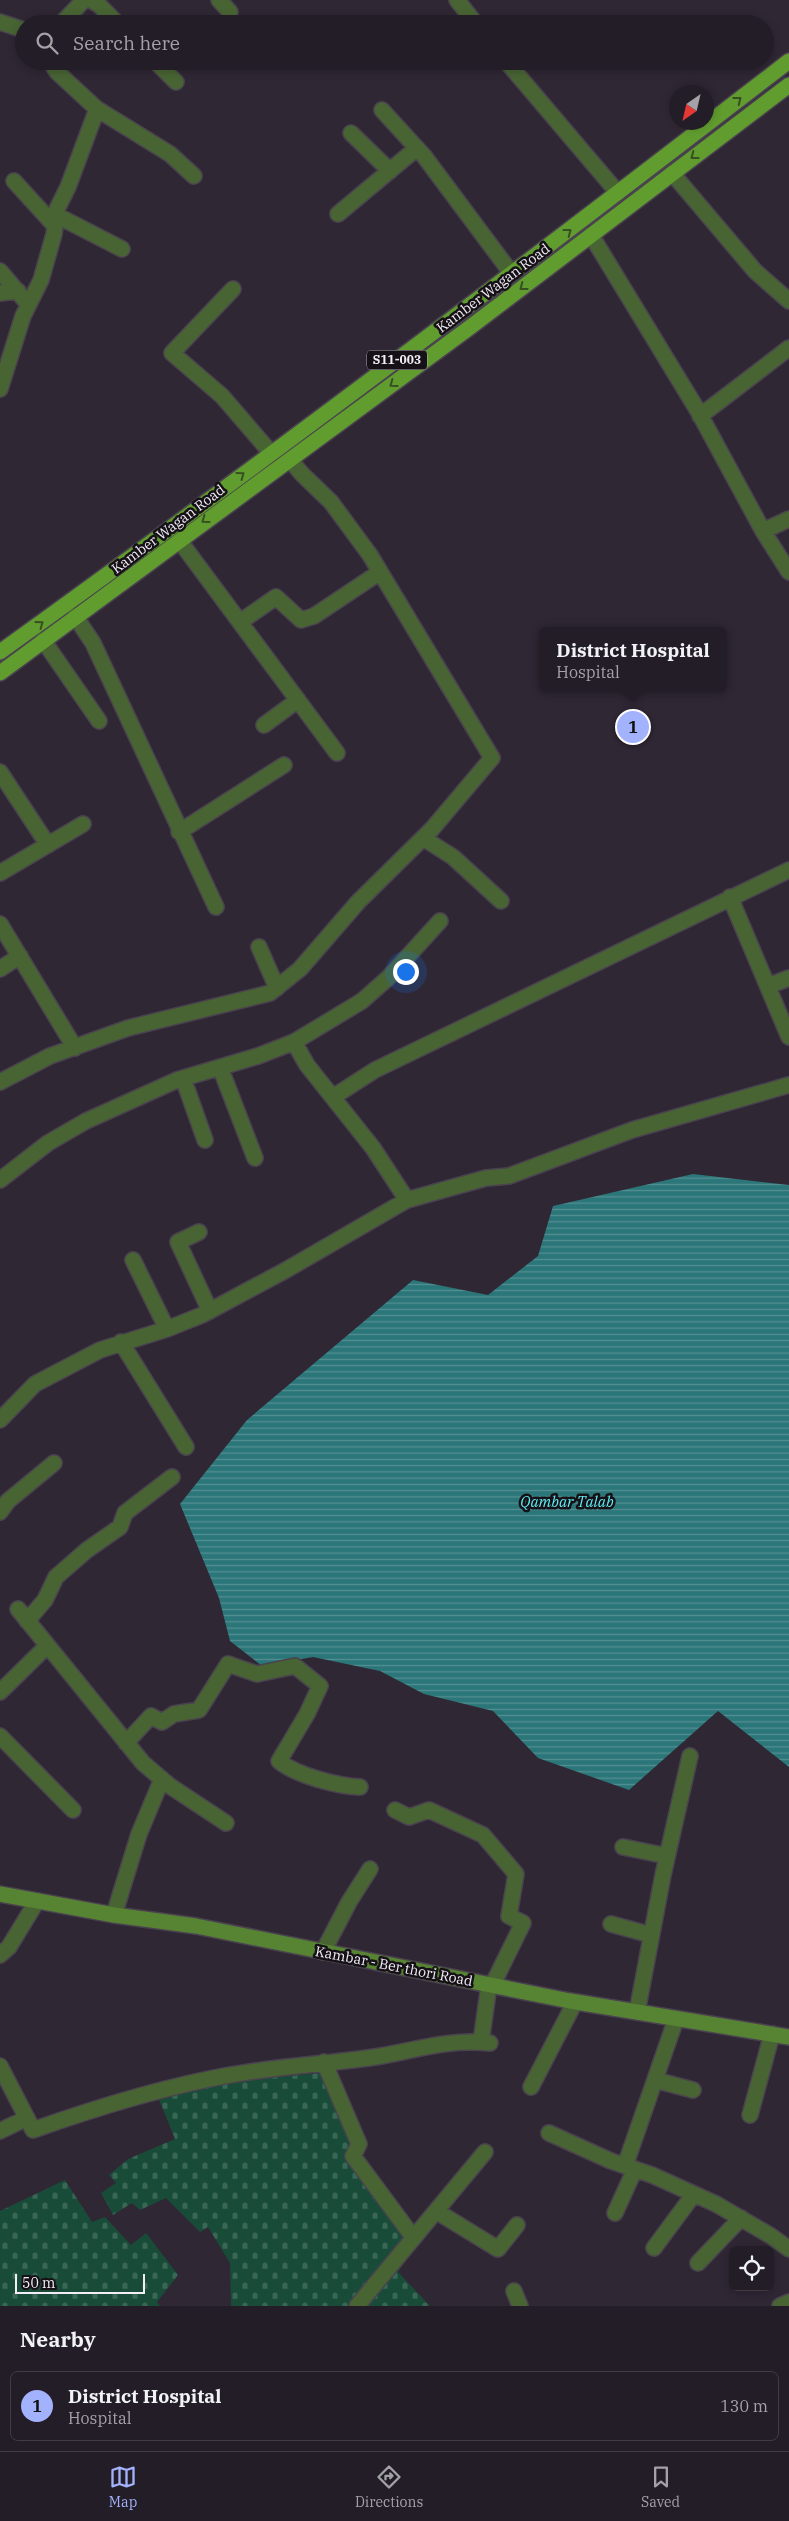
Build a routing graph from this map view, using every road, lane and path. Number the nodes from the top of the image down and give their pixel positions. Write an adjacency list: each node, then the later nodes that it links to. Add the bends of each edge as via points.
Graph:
1 (84, 0): 6 (street)
2 (91, 0): 7 (street)
3 (219, 0): 5 (street)
4 (457, 0): 8 (street)
5 (230, 12)
6 (70, 15)
7 (109, 15)
8 (469, 15)
9 (0, 22): 10 (street)
10 (15, 27)
11 (789, 61): 25 (main road, Kamber Wagan Road / S11-003, one-way to 11)
12 (56, 70): 17 (street)
13 (164, 70): 15 (street)
14 (514, 70): 25 (street)
15 (176, 82)
16 (787, 91): 22 (main road, Kamber Wagan Road / S11-003, one-way to 22)
17 (97, 109): 23 (street, via 170,154); 27 (street)
18 (382, 110): 20 (street)
19 (351, 133): 21 (street)
20 (417, 148): 21 (street); 31 (street)
21 (390, 171): 26 (street)
22 (672, 174): 28 (main road, Kamber Wagan Road / S11-003); 35 (street, via 755,271)
23 (194, 176)
24 (14, 181): 27 (street)
25 (618, 193): 31 (main road, Kamber Wagan Road / S11-003, one-way to 25)
26 (338, 214)
27 (55, 220): 29 (street); 36 (street, via 41,280)
28 (591, 235): 39 (street); 41 (main road, Kamber Wagan Road / S11-003, one-way to 41)
29 (122, 249)
30 (0, 271): 33 (street)
31 (512, 274): 40 (main road, Kamber Wagan Road / S11-003)
32 (233, 289): 40 (street, via 172,353 222,396)
33 (18, 291): 34 (street); 36 (street)
34 (0, 293)
35 (789, 301)
36 (28, 304): 38 (street)
37 (789, 348): 39 (street)
38 (0, 389)
39 (700, 416): 43 (street)
40 (271, 453): 50 (main road, Kamber Wagan Road / S11-003, one-way to 40)
41 (290, 460): 44 (main road, Kamber Wagan Road / S11-003, one-way to 44); 45 (street, via 331,502)
42 (789, 519): 43 (street)
43 (763, 531): 46 (street)
44 (179, 540): 47 (main road, Kamber Wagan Road / S11-003); 48 (street)
45 (380, 572): 48 (street, via 314,616 302,620 276,597); 60 (street, via 492,758)
46 (789, 572)
47 (75, 616): 49 (main road, Kamber Wagan Road / S11-003); 59 (street, via 93,643)
48 (240, 622): 52 (street)
49 (44, 640): 51 (main road, Kamber Wagan Road / S11-003); 53 (street)
50 (0, 652)
51 (0, 673)
52 (298, 700): 54 (street); 55 (street)
53 (99, 721)
54 (264, 725)
55 (337, 753)
56 (284, 765): 59 (street)
57 (0, 772): 61 (street)
58 (84, 824): 61 (street)
59 (179, 832): 66 (street)
60 (423, 838): 65 (street, via 453,857); 74 (street, via 358,902 300,969)
61 (48, 845): 63 (street)
62 (789, 870): 64 (street)
63 (0, 873)
64 (730, 897): 73 (street); 82 (street, via 375,1070)
65 (501, 901)
66 (216, 907)
67 (440, 921): 76 (street, via 388,978 362,1001)
68 (0, 924): 70 (street)
69 (259, 947): 74 (street)
70 (20, 956): 71 (street); 77 (street)
71 (0, 969)
72 (789, 978): 73 (street)
73 (768, 986): 75 (street)
74 (277, 988): 77 (street, via 270,993 128,1028)
75 (789, 1037)
76 (294, 1042): 78 (street); 82 (street, via 307,1065)
77 (75, 1048): 80 (street, via 50,1056)
78 (220, 1067): 79 (street); 84 (street)
79 (183, 1078): 83 (street); 85 (street, via 86,1121 48,1143)
80 (0, 1082)
81 (789, 1085): 86 (street, via 640,1128 509,1176 486,1178)
82 (333, 1097): 86 (street, via 373,1148)
83 (204, 1140)
84 (255, 1158)
85 (0, 1180)
86 (406, 1200): 89 (street)
87 (199, 1232): 89 (street, via 178,1242)
88 (133, 1260): 90 (street)
89 (210, 1311): 90 (street)
90 (167, 1329): 91 (street)
91 (121, 1342): 92 (street, via 35,1384); 93 (street)
92 (2, 1415)
93 (186, 1447)
94 (54, 1463): 96 (street, via 8,1501)
95 (172, 1477): 97 (street, via 126,1513 120,1527 56,1577 45,1600 23,1615)
96 (0, 1512)
97 (47, 1646): 98 (street); 100 (street)
98 (0, 1692)
99 (0, 1736): 104 (street)
100 (126, 1743): 102 (street); 103 (street, via 151,1716 162,1722 174,1714 199,1710 228,1664 257,1674 295,1666 320,1686 279,1761 287,1768 309,1776)
101 (690, 1756): 108 (street)
102 (162, 1778): 106 (street); 112 (street, via 138,1834)
103 (360, 1787)
104 (73, 1810)
105 (395, 1810): 117 (street, via 409,1817 428,1810 482,1835 516,1874 509,1916 523,1923)
106 (226, 1823)
107 (623, 1847): 108 (street)
108 (667, 1856): 114 (street)
109 (370, 1869): 115 (street)
110 (0, 1894): 111 (street, Kambar - Ber thori Road)
111 (37, 1901): 112 (street, Kambar - Ber thori Road); 116 (street, via 9,1947)
112 (114, 1915): 115 (street, Kambar - Ber thori Road, via 196,1926)
113 (611, 1924): 114 (street)
114 (651, 1935): 119 (street)
115 (323, 1952): 117 (street, Kambar - Ber thori Road)
116 (0, 1955)
117 (491, 1985): 118 (street, Kambar - Ber thori Road); 123 (street, via 485,2042 438,2043 382,2056)
118 (575, 2002): 119 (street, Kambar - Ber thori Road); 126 (street)
119 (637, 2012): 120 (street, Kambar - Ber thori Road)
120 (676, 2018): 121 (street, Kambar - Ber thori Road); 125 (street)
121 (772, 2034): 122 (street, Kambar - Ber thori Road); 128 (street)
122 (789, 2037)
123 (324, 2062): 129 (street, via 232,2074 159,2089 33,2130); 139 (street, via 359,2144 353,2156)
124 (0, 2066): 129 (street)
125 (655, 2080): 127 (street); 133 (street)
126 (531, 2087)
127 (693, 2090)
128 (750, 2115)
129 (27, 2118): 130 (street)
130 (0, 2130)
131 (549, 2133): 133 (street)
132 (485, 2152): 135 (street)
133 (630, 2168): 134 (street); 136 (street)
134 (694, 2194): 137 (street); 140 (street)
135 (436, 2211): 138 (street, via 498,2249); 139 (street)
136 (615, 2213)
137 (741, 2218): 141 (street); 142 (street)
138 (517, 2226)
139 (413, 2238): 145 (street)
140 (654, 2248)
141 (789, 2250)
142 (698, 2263)
143 (514, 2291): 146 (street)
144 (789, 2302): 147 (street)
145 (357, 2306)
146 (520, 2306)
147 (780, 2306)

